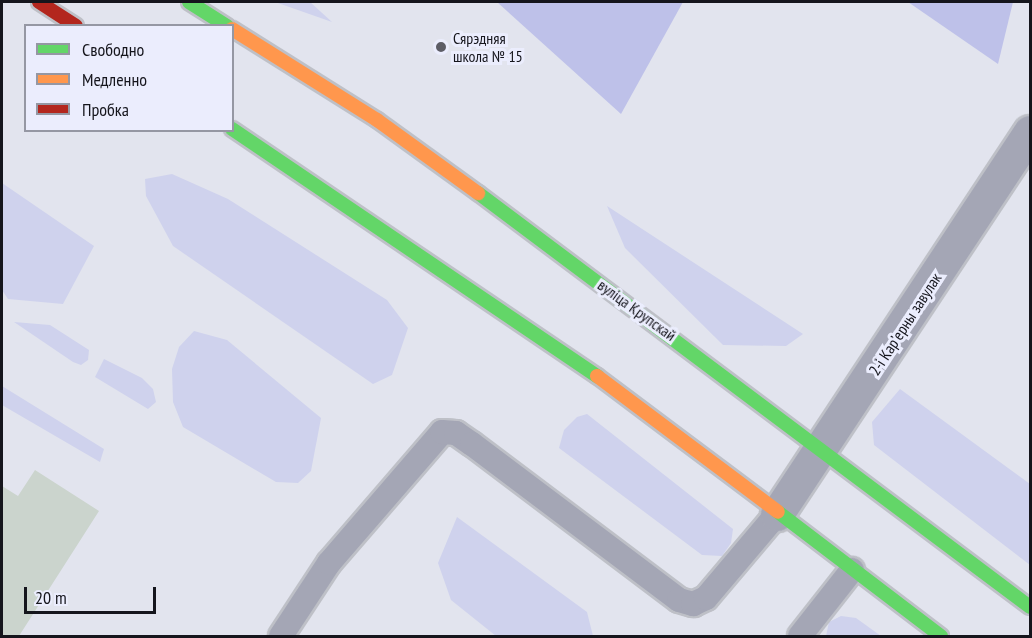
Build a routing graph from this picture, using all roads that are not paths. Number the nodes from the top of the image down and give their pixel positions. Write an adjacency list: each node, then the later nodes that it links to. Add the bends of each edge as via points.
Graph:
1 (39, 2): 3 (main road)
2 (189, 2): 4 (main road)
3 (73, 24)
4 (224, 24)
5 (234, 30): 8 (main road, вуліца Крупскай, via 377,120)
6 (234, 130): 9 (main road, via 588,369)
7 (1030, 132): 8 (street, 2-і Карʼерны завулак)
8 (823, 449): 9 (street, 2-і Карʼерны завулак); 11 (main road, вуліца Крупскай)
9 (777, 514): 10 (main road); 12 (lane, via 706,598 693,604 679,600 456,433 441,432 329,563)
10 (852, 570): 13 (lane); 14 (main road)
11 (1030, 607)
12 (281, 636)
13 (800, 636)
14 (941, 636)

